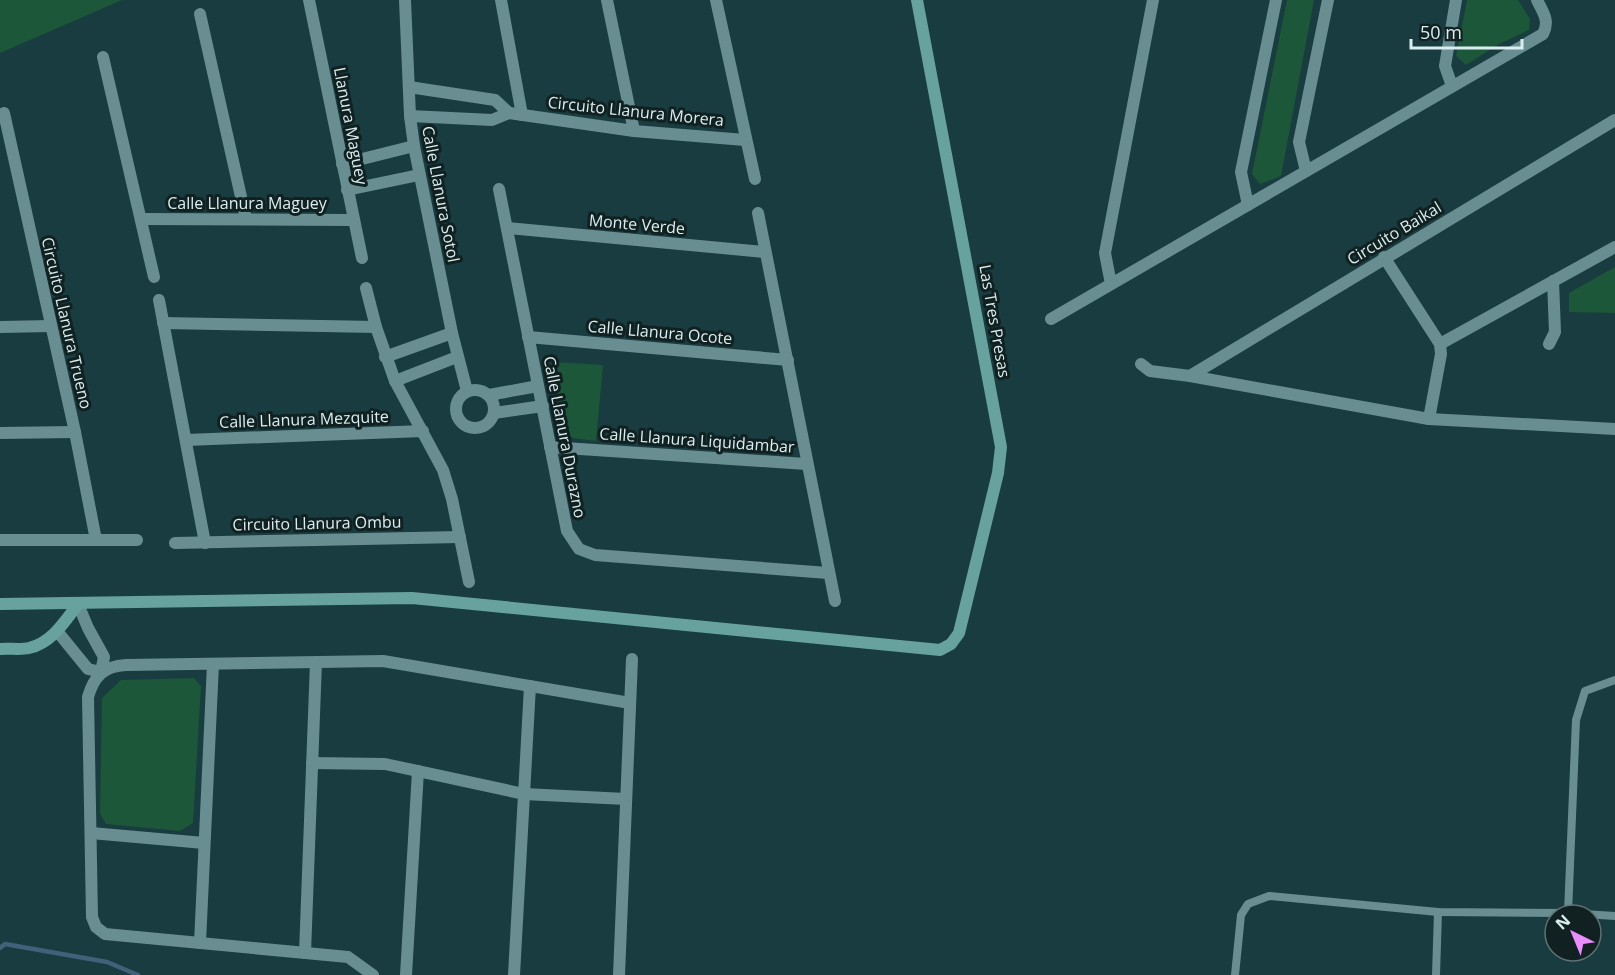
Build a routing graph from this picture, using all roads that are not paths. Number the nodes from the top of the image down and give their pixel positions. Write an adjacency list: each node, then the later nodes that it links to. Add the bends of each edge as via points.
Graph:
1 (309, 0): 24 (street, Llanura Maguey)
2 (405, 0): 15 (street, Calle Llanura Sotol)
3 (501, 0): 18 (street, Circuito Llanura Morera)
4 (607, 0): 21 (street)
5 (716, 0): 22 (street, Circuito Llanura Morera)
6 (917, 0): 83 (street, Las Tres Presas, via 1001,447 998,474 959,633 951,644 940,650 412,598)
7 (1152, 0): 42 (street, via 1105,253)
8 (1276, 0): 30 (street, via 1241,172)
9 (1328, 0): 25 (street, via 1299,142)
10 (1456, 0): 14 (street, via 1445,66)
11 (1537, 0): 14 (street, via 1546,17 1543,34)
12 (200, 14): 33 (street)
13 (103, 57): 32 (street)
14 (1452, 86): 25 (street)
15 (409, 87): 17 (street, Circuito Llanura Morera, via 495,100); 19 (street, Calle Llanura Sotol)
16 (4, 113): 47 (street, Circuito Llanura Trueno)
17 (509, 113): 18 (street, Circuito Llanura Morera); 19 (street, Circuito Llanura Morera, via 492,120)
18 (522, 115): 21 (street, Circuito Llanura Morera)
19 (410, 116): 23 (street, Calle Llanura Sotol)
20 (1615, 120): 38 (street, Circuito Baikal)
21 (634, 131): 22 (street, Circuito Llanura Morera)
22 (745, 140): 27 (street, Circuito Llanura Morera)
23 (414, 146): 24 (street); 26 (street, Calle Llanura Sotol)
24 (342, 164): 29 (street, Llanura Maguey)
25 (1306, 171): 30 (street)
26 (419, 175): 29 (street, Calle Llanura Maguey); 50 (street, Calle Llanura Sotol)
27 (755, 180)
28 (499, 189): 35 (street, Calle Llanura Durazno)
29 (347, 190): 34 (street, Llanura Maguey)
30 (1248, 205): 42 (street)
31 (758, 213): 37 (street)
32 (141, 219): 33 (street, Calle Llanura Maguey); 40 (street)
33 (246, 219): 34 (street, Calle Llanura Maguey)
34 (353, 220): 39 (street, Llanura Maguey)
35 (507, 228): 37 (street, Monte Verde); 51 (street, Calle Llanura Durazno)
36 (1615, 247): 41 (street)
37 (765, 252): 56 (street)
38 (1384, 257): 52 (street); 58 (street, Circuito Baikal)
39 (362, 258)
40 (154, 277)
41 (1553, 281): 52 (street); 53 (street, via 1555,332)
42 (1111, 284): 45 (street)
43 (366, 288): 49 (street)
44 (159, 300): 46 (street)
45 (1052, 319)
46 (163, 323): 49 (street); 70 (street)
47 (51, 326): 48 (street); 68 (street, Circuito Llanura Trueno)
48 (0, 327)
49 (376, 327): 54 (street)
50 (452, 333): 54 (street); 55 (street, Calle Llanura Sotol)
51 (528, 337): 56 (street, Calle Llanura Ocote); 60 (street, Calle Llanura Durazno)
52 (1440, 344): 65 (street)
53 (1549, 344)
54 (386, 357): 59 (street)
55 (458, 357): 59 (street); 61 (street, Calle Llanura Sotol)
56 (788, 360): 72 (street)
57 (1141, 364): 58 (street, via 1150,371)
58 (1190, 376): 65 (street)
59 (395, 381): 67 (street)
60 (538, 386): 62 (street); 63 (street, Calle Llanura Durazno)
61 (467, 391): 62 (street, via 479,390); 64 (street, via 455,406 462,424 481,427)
62 (489, 395): 64 (street)
63 (543, 406): 64 (street); 71 (street, Calle Llanura Durazno)
64 (494, 413)
65 (1429, 419): 66 (street)
66 (1615, 429)
67 (423, 431): 70 (street, Calle Llanura Mezquite); 73 (street, via 443,470)
68 (75, 432): 69 (street); 75 (street, Circuito Llanura Trueno)
69 (0, 433)
70 (186, 440): 78 (street)
71 (550, 447): 72 (street, Calle Llanura Liquidambar); 79 (street, Calle Llanura Durazno, via 567,531 579,549 595,555)
72 (807, 464): 79 (street)
73 (460, 537): 78 (street, Circuito Llanura Ombu); 80 (street)
74 (0, 540): 75 (street)
75 (96, 540): 76 (street)
76 (137, 540)
77 (175, 543): 78 (street, Circuito Llanura Ombu)
78 (205, 543)
79 (828, 573): 81 (street)
80 (469, 582)
81 (835, 601)
82 (0, 604): 83 (street)
83 (78, 604): 84 (street); 89 (street, via 104,657)
84 (57, 631): 85 (street, via 29,648); 89 (street, via 88,669)
85 (0, 649)
86 (632, 659): 92 (street)
87 (316, 662): 88 (street); 91 (street, via 383,662); 93 (street)
88 (213, 664): 89 (street, via 126,665); 98 (street)
89 (101, 672): 97 (street, via 88,697)
90 (1615, 680): 99 (lane, via 1585,691 1576,720)
91 (530, 686): 92 (street); 95 (street)
92 (630, 702): 96 (street)
93 (312, 763): 94 (street, via 385,764); 103 (street)
94 (418, 771): 95 (street); 105 (street)
95 (524, 794): 96 (street); 106 (street)
96 (626, 799): 107 (street)
97 (91, 832): 98 (street); 102 (street, via 92,917 96,927 105,934)
98 (204, 843): 102 (street)
99 (1568, 903)
100 (1438, 912): 101 (lane); 108 (lane, via 1260,899 1248,904 1241,915); 109 (lane)
101 (1543, 913)
102 (200, 943): 103 (street)
103 (305, 953): 104 (street, via 348,957)
104 (373, 975)
105 (406, 975)
106 (514, 975)
107 (619, 975)
108 (1235, 975)
109 (1436, 975)

